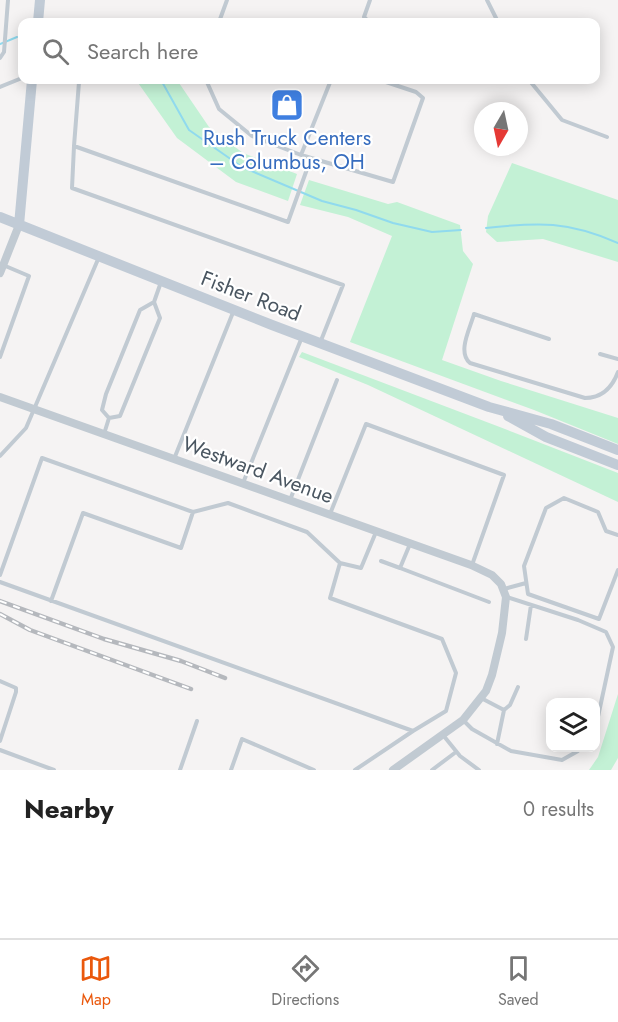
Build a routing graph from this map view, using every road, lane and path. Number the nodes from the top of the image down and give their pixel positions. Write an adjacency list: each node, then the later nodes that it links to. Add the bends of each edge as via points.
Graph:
1 (8, 0): 10 (lane, via 4,52)
2 (40, 0): 6 (main road)
3 (227, 0): 7 (lane)
4 (370, 0): 8 (lane)
5 (487, 0): 9 (lane)
6 (38, 18)
7 (220, 18)
8 (365, 18)
9 (496, 18)
10 (0, 58)
11 (18, 80): 18 (lane)
12 (32, 84): 24 (main road)
13 (80, 84): 20 (lane)
14 (208, 84): 21 (lane, via 219,109 252,136)
15 (330, 84): 21 (lane)
16 (392, 84): 22 (lane, via 423,98 393,182)
17 (532, 84): 19 (lane, via 562,120)
18 (0, 87)
19 (607, 137)
20 (74, 146): 22 (lane, via 288,222); 32 (lane, via 72,188 344,285)
21 (301, 155): 22 (lane)
22 (311, 158)
23 (0, 218): 24 (main road, Fisher Road)
24 (19, 225): 25 (main road, Fisher Road); 26 (street)
25 (100, 257): 27 (main road, Fisher Road); 40 (lane)
26 (1, 268): 34 (lane, via 29,276)
27 (162, 282): 28 (lane); 29 (main road, Fisher Road)
28 (154, 302): 41 (lane, via 140,310 106,394 102,410); 41 (lane, via 160,318 120,416)
29 (234, 310): 30 (main road, Fisher Road); 45 (lane)
30 (302, 336): 32 (main road, Fisher Road); 47 (lane)
31 (549, 339): 36 (lane, via 474,315 463,352 470,363 585,398 604,394)
32 (320, 343): 39 (main road, Fisher Road)
33 (600, 354): 35 (lane)
34 (0, 357)
35 (618, 359)
36 (618, 372)
37 (337, 380): 48 (lane)
38 (0, 397): 40 (street, Westward Avenue)
39 (489, 406): 43 (main road, Fisher Road); 46 (main road, Fisher Road, via 546,437)
40 (33, 409): 42 (street, Westward Avenue); 44 (lane, via 26,428)
41 (109, 418): 42 (lane)
42 (104, 435): 45 (street, Westward Avenue)
43 (618, 450)
44 (0, 456)
45 (173, 459): 47 (street, Westward Avenue)
46 (618, 465)
47 (242, 484): 48 (street, Westward Avenue)
48 (290, 501): 50 (street, Westward Avenue)
49 (193, 512): 55 (lane, via 228,503 307,532); 59 (lane, via 42,458); 63 (lane, via 181,548 83,513)
50 (330, 515): 51 (street, Westward Avenue); 56 (lane, via 366,424 504,475)
51 (376, 531): 53 (street, Westward Avenue); 55 (lane, via 361,568)
52 (618, 535): 61 (lane, via 606,531 598,512 564,498 546,508 524,566)
53 (410, 544): 56 (street, Westward Avenue); 57 (lane)
54 (381, 561): 57 (lane)
55 (340, 563): 74 (lane, via 330,598 442,639 456,673 446,711)
56 (471, 565): 62 (street, Westward Avenue, via 492,575)
57 (400, 568): 64 (lane)
58 (618, 570): 61 (lane, via 599,619 528,594)
59 (0, 575)
60 (0, 582): 63 (lane)
61 (526, 583): 62 (lane)
62 (503, 590): 65 (lane); 69 (street, via 502,633 492,675)
63 (51, 601): 74 (lane)
64 (489, 602)
65 (531, 605): 66 (lane); 70 (lane, via 606,632 613,647)
66 (526, 639)
67 (0, 681): 76 (lane, via 16,688 16,692)
68 (518, 687): 71 (lane)
69 (481, 697): 71 (lane); 72 (street)
70 (600, 707)
71 (504, 710): 77 (lane)
72 (463, 720): 75 (street); 77 (lane)
73 (197, 721): 82 (lane)
74 (413, 731): 85 (lane)
75 (443, 735): 79 (lane); 86 (street)
76 (0, 741)
77 (497, 744): 80 (lane, via 511,752 562,760)
78 (0, 750): 81 (lane)
79 (456, 752): 87 (lane); 88 (lane)
80 (576, 752)
81 (54, 770)
82 (180, 770)
83 (231, 770): 84 (lane, via 242,739)
84 (314, 770)
85 (356, 770)
86 (393, 770)
87 (432, 770)
88 (479, 770)

